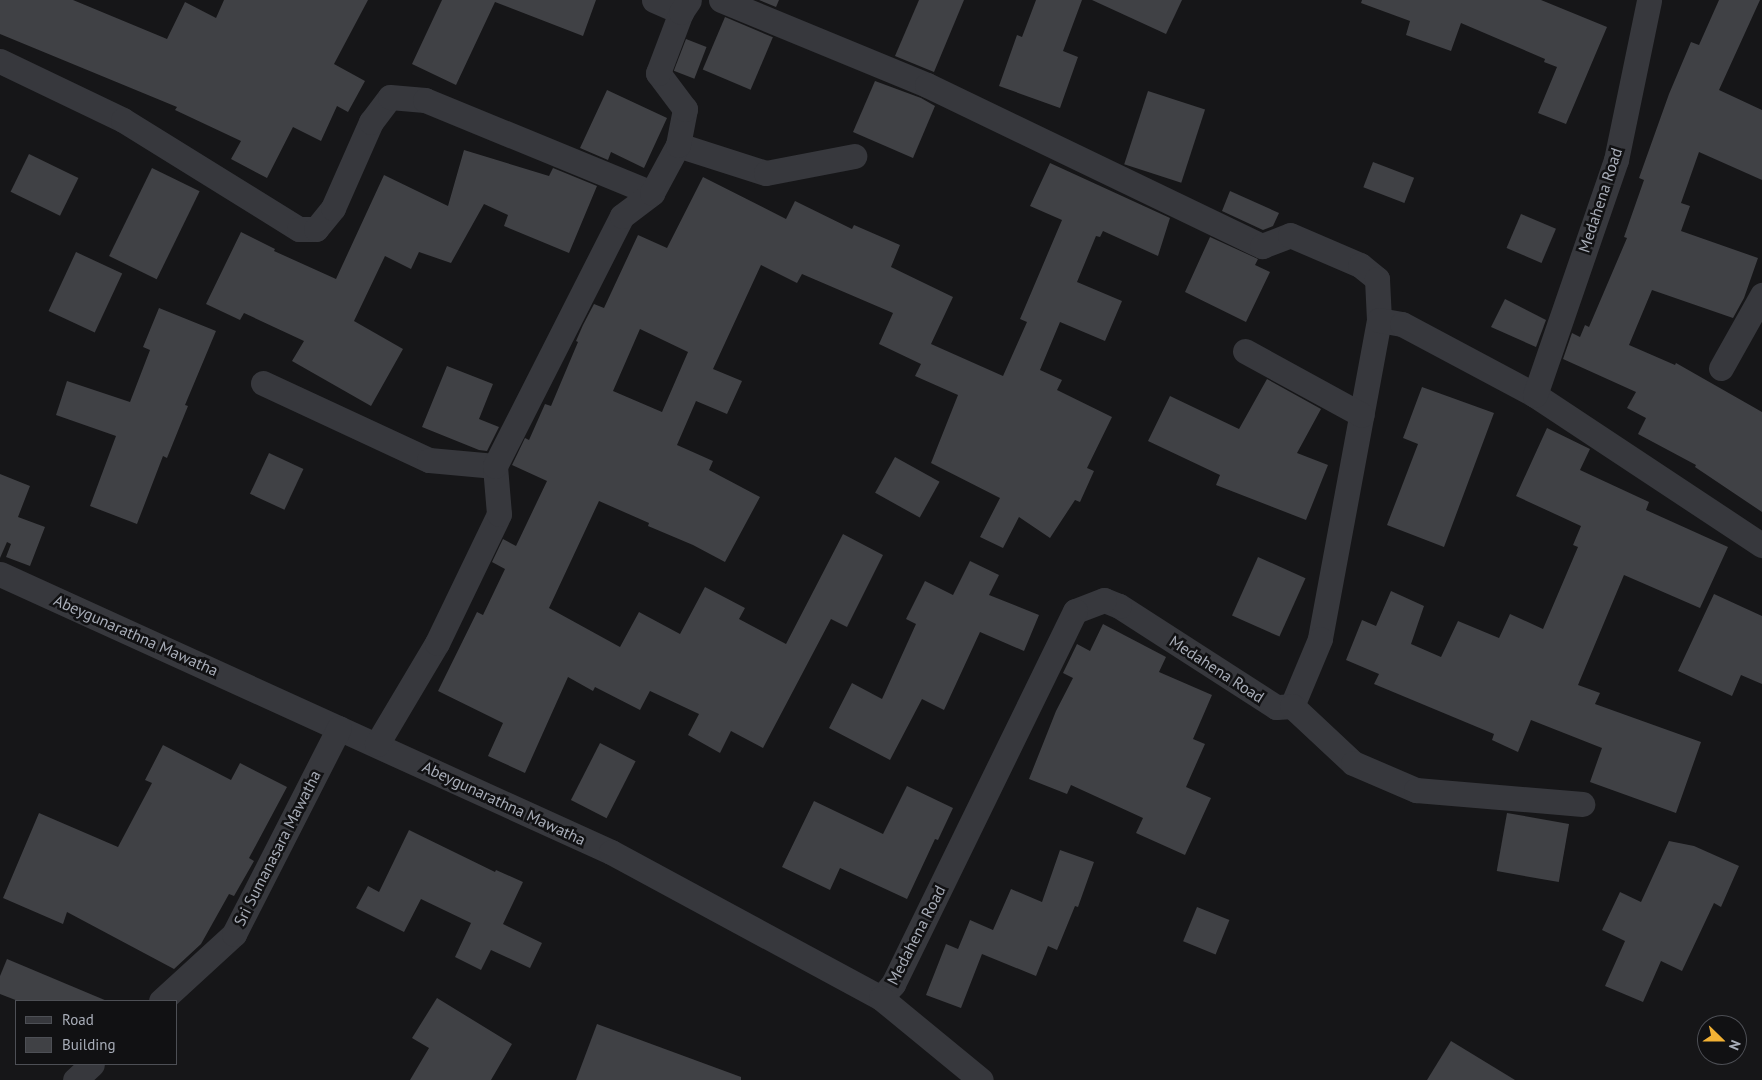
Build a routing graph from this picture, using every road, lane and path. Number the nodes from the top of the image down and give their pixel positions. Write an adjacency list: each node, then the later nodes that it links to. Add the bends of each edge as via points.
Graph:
1 (654, 0): 4 (street)
2 (721, 0): 10 (street, via 927,85 1262,246 1290,235 1360,265 1377,279)
3 (1649, 0): 14 (street, Medahena Road, via 1616,160)
4 (685, 6): 6 (street, via 658,73 685,109)
5 (0, 61): 8 (street, via 123,120 299,229 316,229 333,208 371,122 390,98 425,100)
6 (678, 145): 7 (street, via 766,173); 8 (street)
7 (854, 156)
8 (652, 193): 16 (street, via 622,216)
9 (1762, 295): 12 (street)
10 (1379, 320): 14 (street, via 1402,324); 15 (street)
11 (1245, 351): 15 (street)
12 (1722, 368)
13 (263, 383): 16 (street, via 429,460)
14 (1535, 395): 17 (street)
15 (1362, 415): 19 (street, via 1320,639)
16 (495, 466): 21 (street, via 500,514 437,643)
17 (1762, 545)
18 (0, 574): 20 (street, Abeygunarathna Mawatha)
19 (1292, 706): 22 (street, via 1353,763 1416,790); 23 (street, Medahena Road, via 1276,707 1119,606 1104,600 1075,611 893,984)
20 (339, 728): 21 (street, Abeygunarathna Mawatha); 24 (street, Sri Sumanasara Mawatha, via 234,934)
21 (377, 744): 23 (street, Abeygunarathna Mawatha, via 611,852)
22 (1582, 804)
23 (881, 998): 27 (street, Abeygunarathna Mawatha)
24 (161, 1000)
25 (91, 1065): 26 (street)
26 (75, 1080)
27 (981, 1080)

